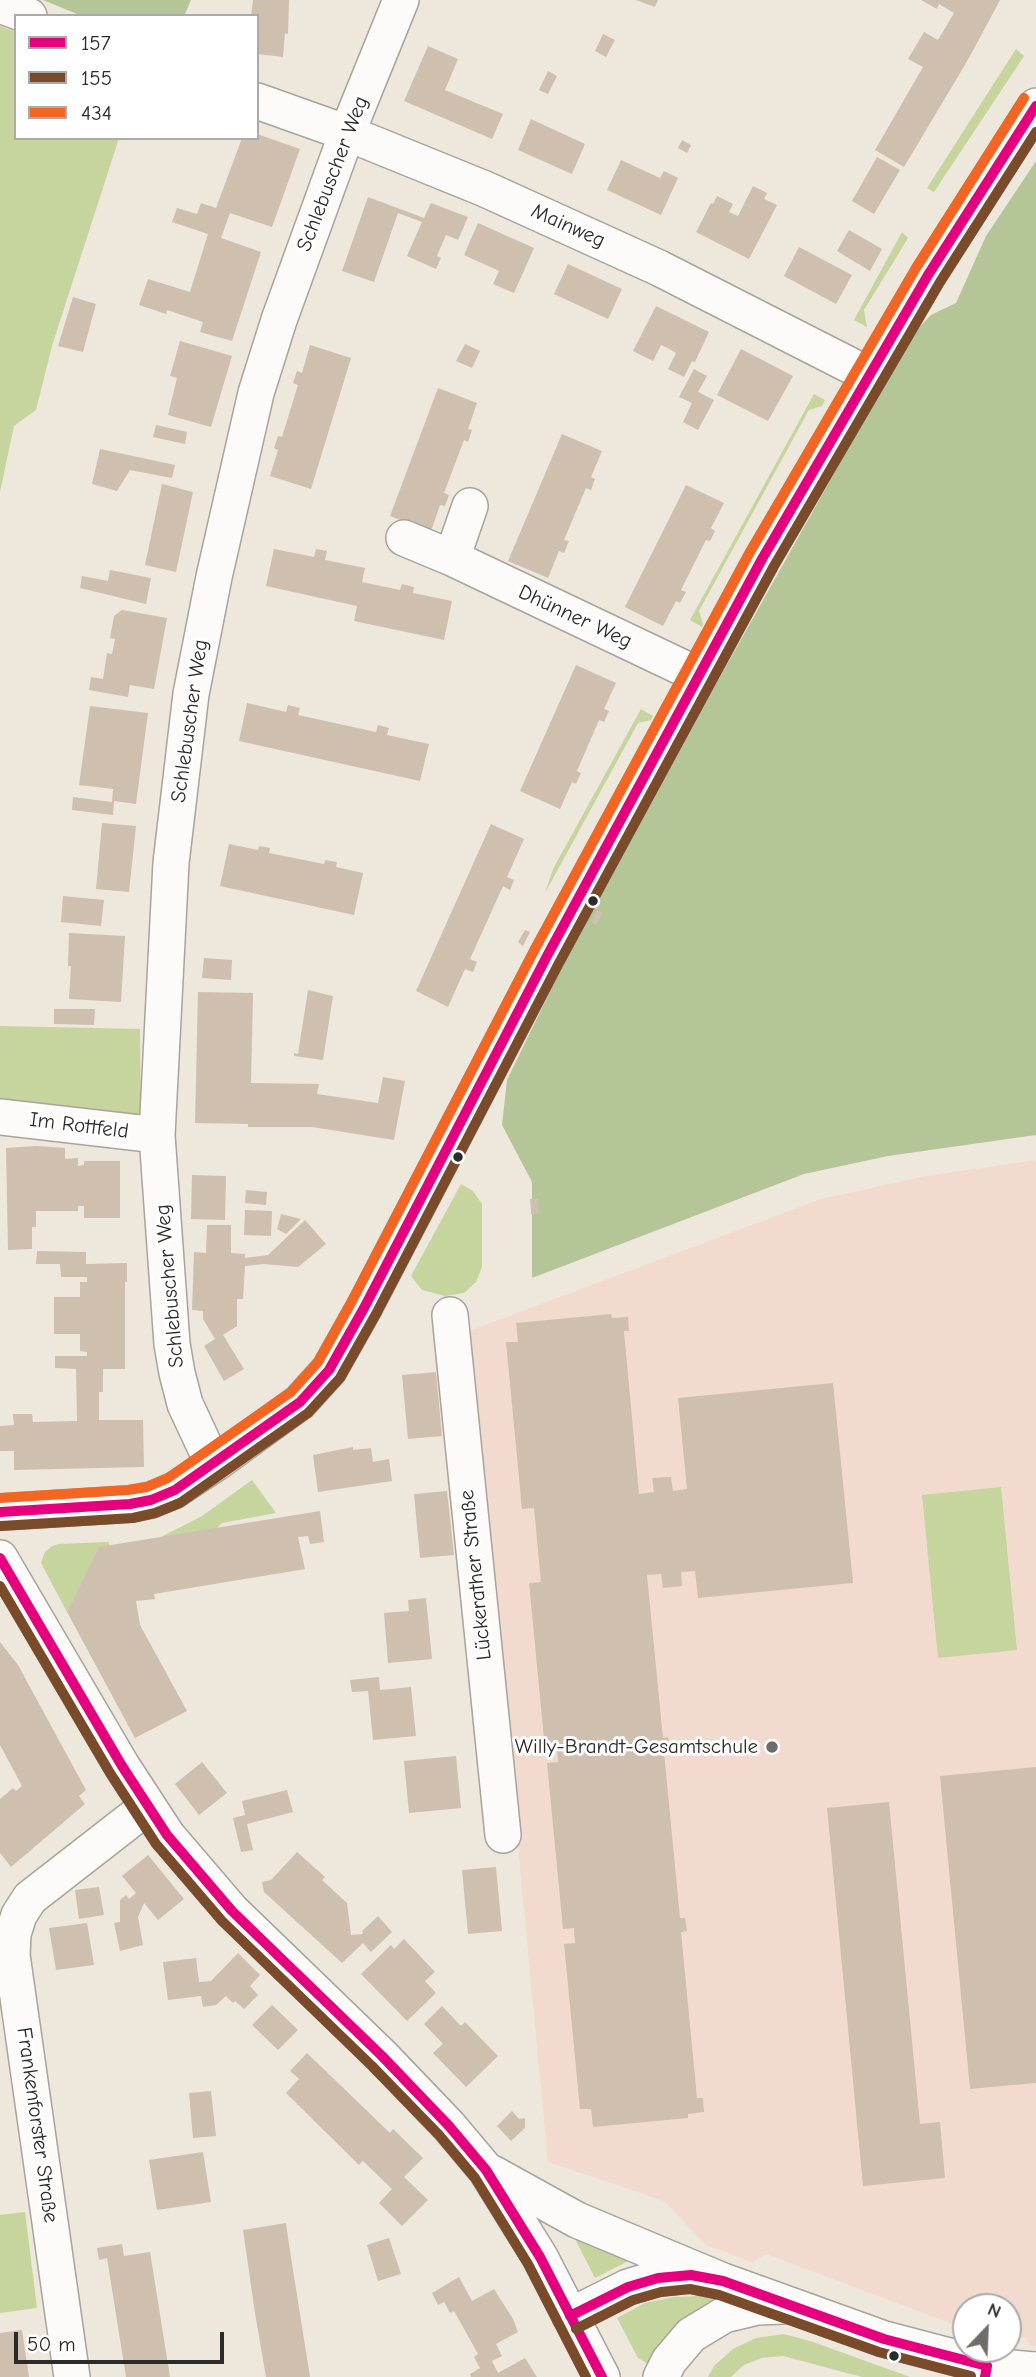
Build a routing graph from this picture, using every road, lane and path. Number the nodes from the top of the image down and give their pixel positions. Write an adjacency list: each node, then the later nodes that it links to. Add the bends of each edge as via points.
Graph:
1 (401, 0): 6 (street, Schlebuscher Weg)
2 (0, 5): 3 (street)
3 (24, 14)
4 (259, 103): 6 (street, Mainweg)
5 (1036, 106): 7 (street)
6 (347, 133): 7 (street, Mainweg, via 659,268); 13 (street, Schlebuscher Weg, via 257,393 232,490 194,681 171,863)
7 (869, 375): 11 (street)
8 (470, 506): 10 (street)
9 (404, 538): 10 (street, Dhünner Weg)
10 (452, 558): 11 (street, Dhünner Weg)
11 (698, 675): 15 (street, via 340,1354 300,1402)
12 (0, 1117): 13 (street, Im Rottfeld)
13 (157, 1135): 15 (street, Schlebuscher Weg, via 177,1373 185,1404)
14 (450, 1315): 19 (street, Lückerather Straße)
15 (216, 1463): 16 (street, via 151,1500)
16 (0, 1512)
17 (0, 1558): 18 (street)
18 (147, 1807): 20 (street, via 209,1887 382,2056); 25 (street, Frankenforster Straße, via 30,1898 13,1934 12,1955)
19 (503, 1835)
20 (486, 2170): 21 (street, via 577,2220); 23 (street)
21 (723, 2281): 22 (street); 23 (street, via 691,2275 658,2277)
22 (793, 2306): 24 (street, via 884,2339 987,2366); 27 (street, via 757,2307 724,2315 691,2335)
23 (570, 2316): 26 (street)
24 (1036, 2370)
25 (72, 2377)
26 (602, 2377)
27 (661, 2377)

